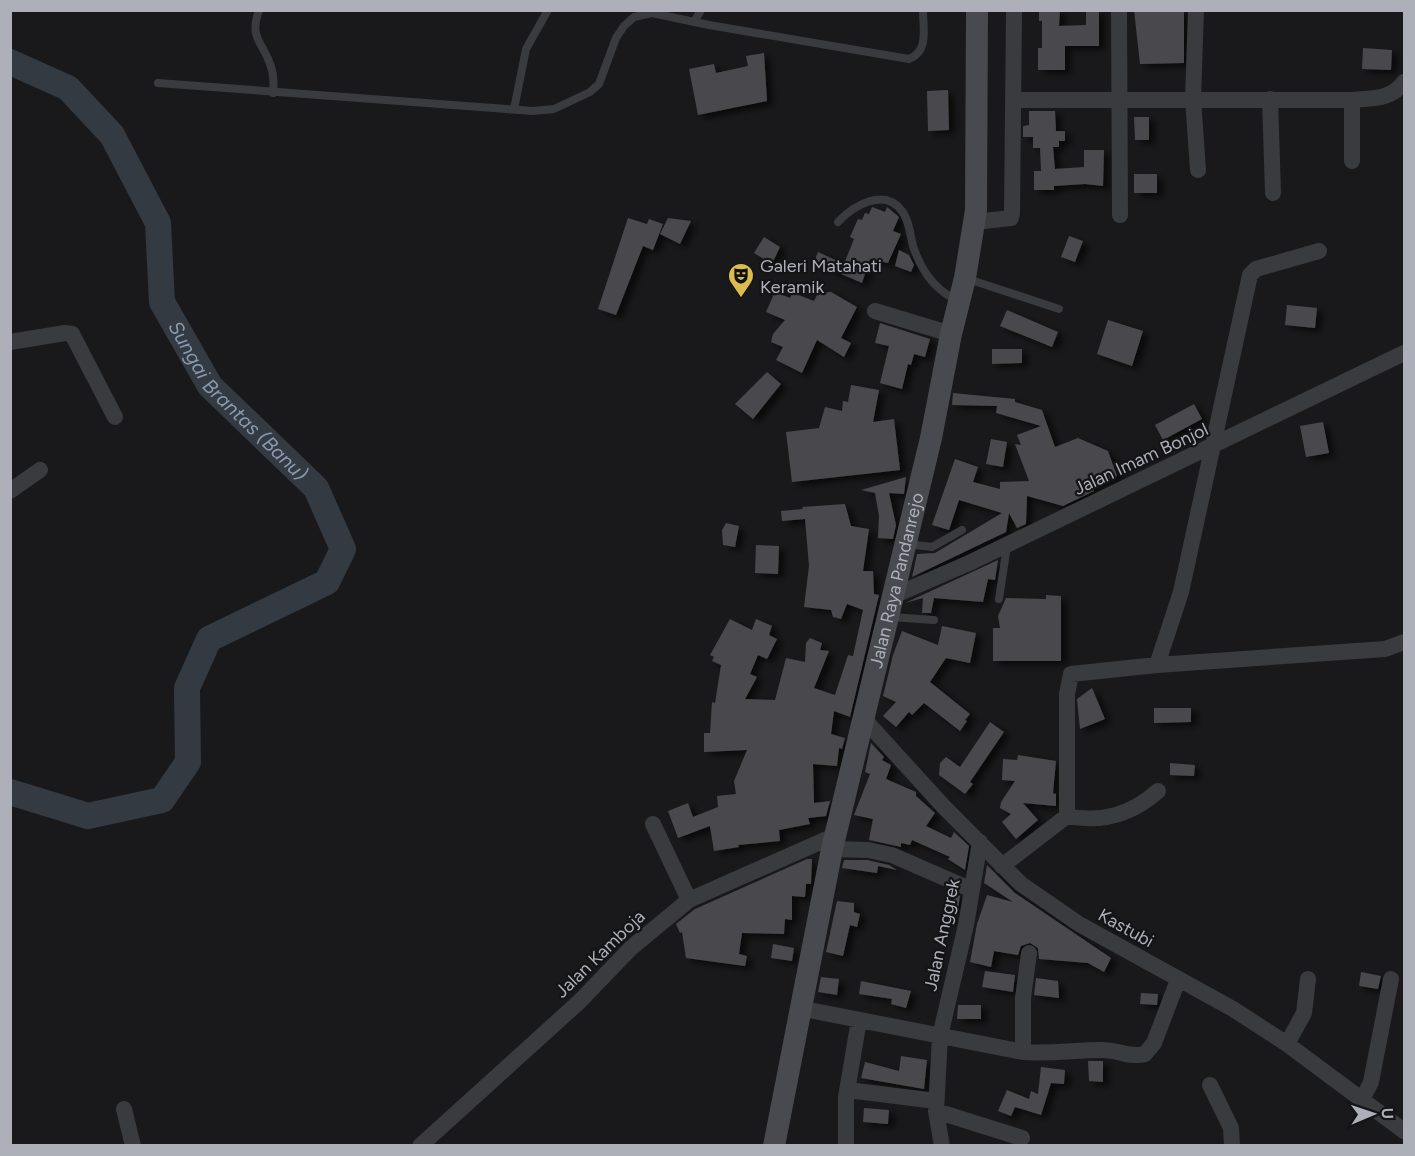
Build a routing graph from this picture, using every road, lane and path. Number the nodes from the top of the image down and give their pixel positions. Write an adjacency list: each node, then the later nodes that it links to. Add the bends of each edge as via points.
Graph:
1 (258, 10): 12 (lane, via 255,37 270,64)
2 (548, 10): 18 (lane, via 526,49)
3 (701, 10): 9 (lane)
4 (923, 10): 9 (lane, via 922,50 909,59)
5 (977, 10): 24 (main road, Jalan Raya Pandanrejo)
6 (1119, 10): 13 (street)
7 (1196, 10): 14 (street)
8 (1014, 12): 16 (street)
9 (694, 22): 18 (lane, via 652,13 634,17 616,38 599,84 590,92 554,109)
10 (159, 82): 12 (lane)
11 (1404, 82): 17 (street, via 1395,94)
12 (273, 93): 18 (lane)
13 (1118, 99): 14 (street); 16 (street); 22 (street)
14 (1193, 99): 15 (street); 20 (street)
15 (1270, 99): 17 (street); 21 (street)
16 (1013, 100): 24 (street, via 1011,218)
17 (1352, 100): 19 (street)
18 (514, 109)
19 (1352, 161)
20 (1198, 170)
21 (1273, 193)
22 (1120, 215)
23 (838, 222): 27 (lane, via 862,203 896,204 934,284)
24 (975, 222): 26 (main road, Jalan Raya Pandanrejo)
25 (1318, 251): 34 (street, via 1256,269 1250,275)
26 (965, 278): 27 (main road, Jalan Raya Pandanrejo); 28 (lane)
27 (959, 301): 30 (main road, Jalan Raya Pandanrejo)
28 (1059, 309)
29 (875, 311): 30 (street)
30 (951, 334): 38 (main road, Jalan Raya Pandanrejo)
31 (10, 342): 33 (street, via 72,334)
32 (1404, 353): 34 (street, Jalan Imam Bonjol)
33 (115, 417)
34 (1214, 446): 39 (street, Jalan Imam Bonjol); 44 (street, via 1181,592)
35 (40, 470): 36 (street)
36 (10, 491)
37 (962, 530): 38 (lane, via 932,547)
38 (906, 543): 41 (main road, Jalan Raya Pandanrejo)
39 (1007, 543): 40 (lane); 41 (street, Jalan Imam Bonjol)
40 (999, 599)
41 (891, 607): 42 (lane); 45 (main road, Jalan Raya Pandanrejo)
42 (934, 620)
43 (1404, 642): 44 (street, via 1385,649)
44 (1157, 665): 47 (street, via 1071,674 1067,694)
45 (863, 718): 49 (main road, Jalan Raya Pandanrejo); 50 (street, Kastubi)
46 (1158, 791): 47 (street, via 1118,815 1096,819)
47 (1067, 816): 51 (street)
48 (653, 824): 53 (street)
49 (834, 842): 52 (street, via 892,855); 53 (street, Jalan Kamboja); 58 (main road, Jalan Raya Pandanrejo)
50 (980, 842): 51 (street, Kastubi); 52 (street, Jalan Anggrek)
51 (1002, 866): 57 (street, Kastubi, via 1079,924)
52 (972, 890): 60 (street, Jalan Anggrek)
53 (689, 900): 72 (street, Jalan Kamboja, via 631,948 579,1002)
54 (1029, 953): 62 (street, via 1023,998)
55 (1308, 979): 61 (street, via 1304,1013)
56 (1391, 979): 65 (street, via 1371,1082)
57 (1178, 980): 61 (street, Kastubi); 62 (street, via 1154,1043 1142,1056 1106,1050)
58 (799, 1008): 59 (street); 73 (main road, Jalan Raya Pandanrejo)
59 (859, 1020): 60 (street); 64 (street)
60 (940, 1036): 62 (street); 66 (street, Jalan Anggrek)
61 (1287, 1044): 65 (street, Kastubi)
62 (1023, 1052)
63 (1210, 1085): 76 (street, via 1231,1128)
64 (848, 1090): 66 (street); 74 (street)
65 (1362, 1100): 68 (street, Kastubi)
66 (936, 1106): 69 (street); 75 (street, Jalan Anggrek)
67 (124, 1109): 71 (street)
68 (1404, 1131)
69 (1022, 1138)
70 (1404, 1140): 77 (street)
71 (133, 1146)
72 (420, 1146)
73 (774, 1146)
74 (846, 1146)
75 (942, 1146)
76 (1232, 1146)
77 (1402, 1146)

